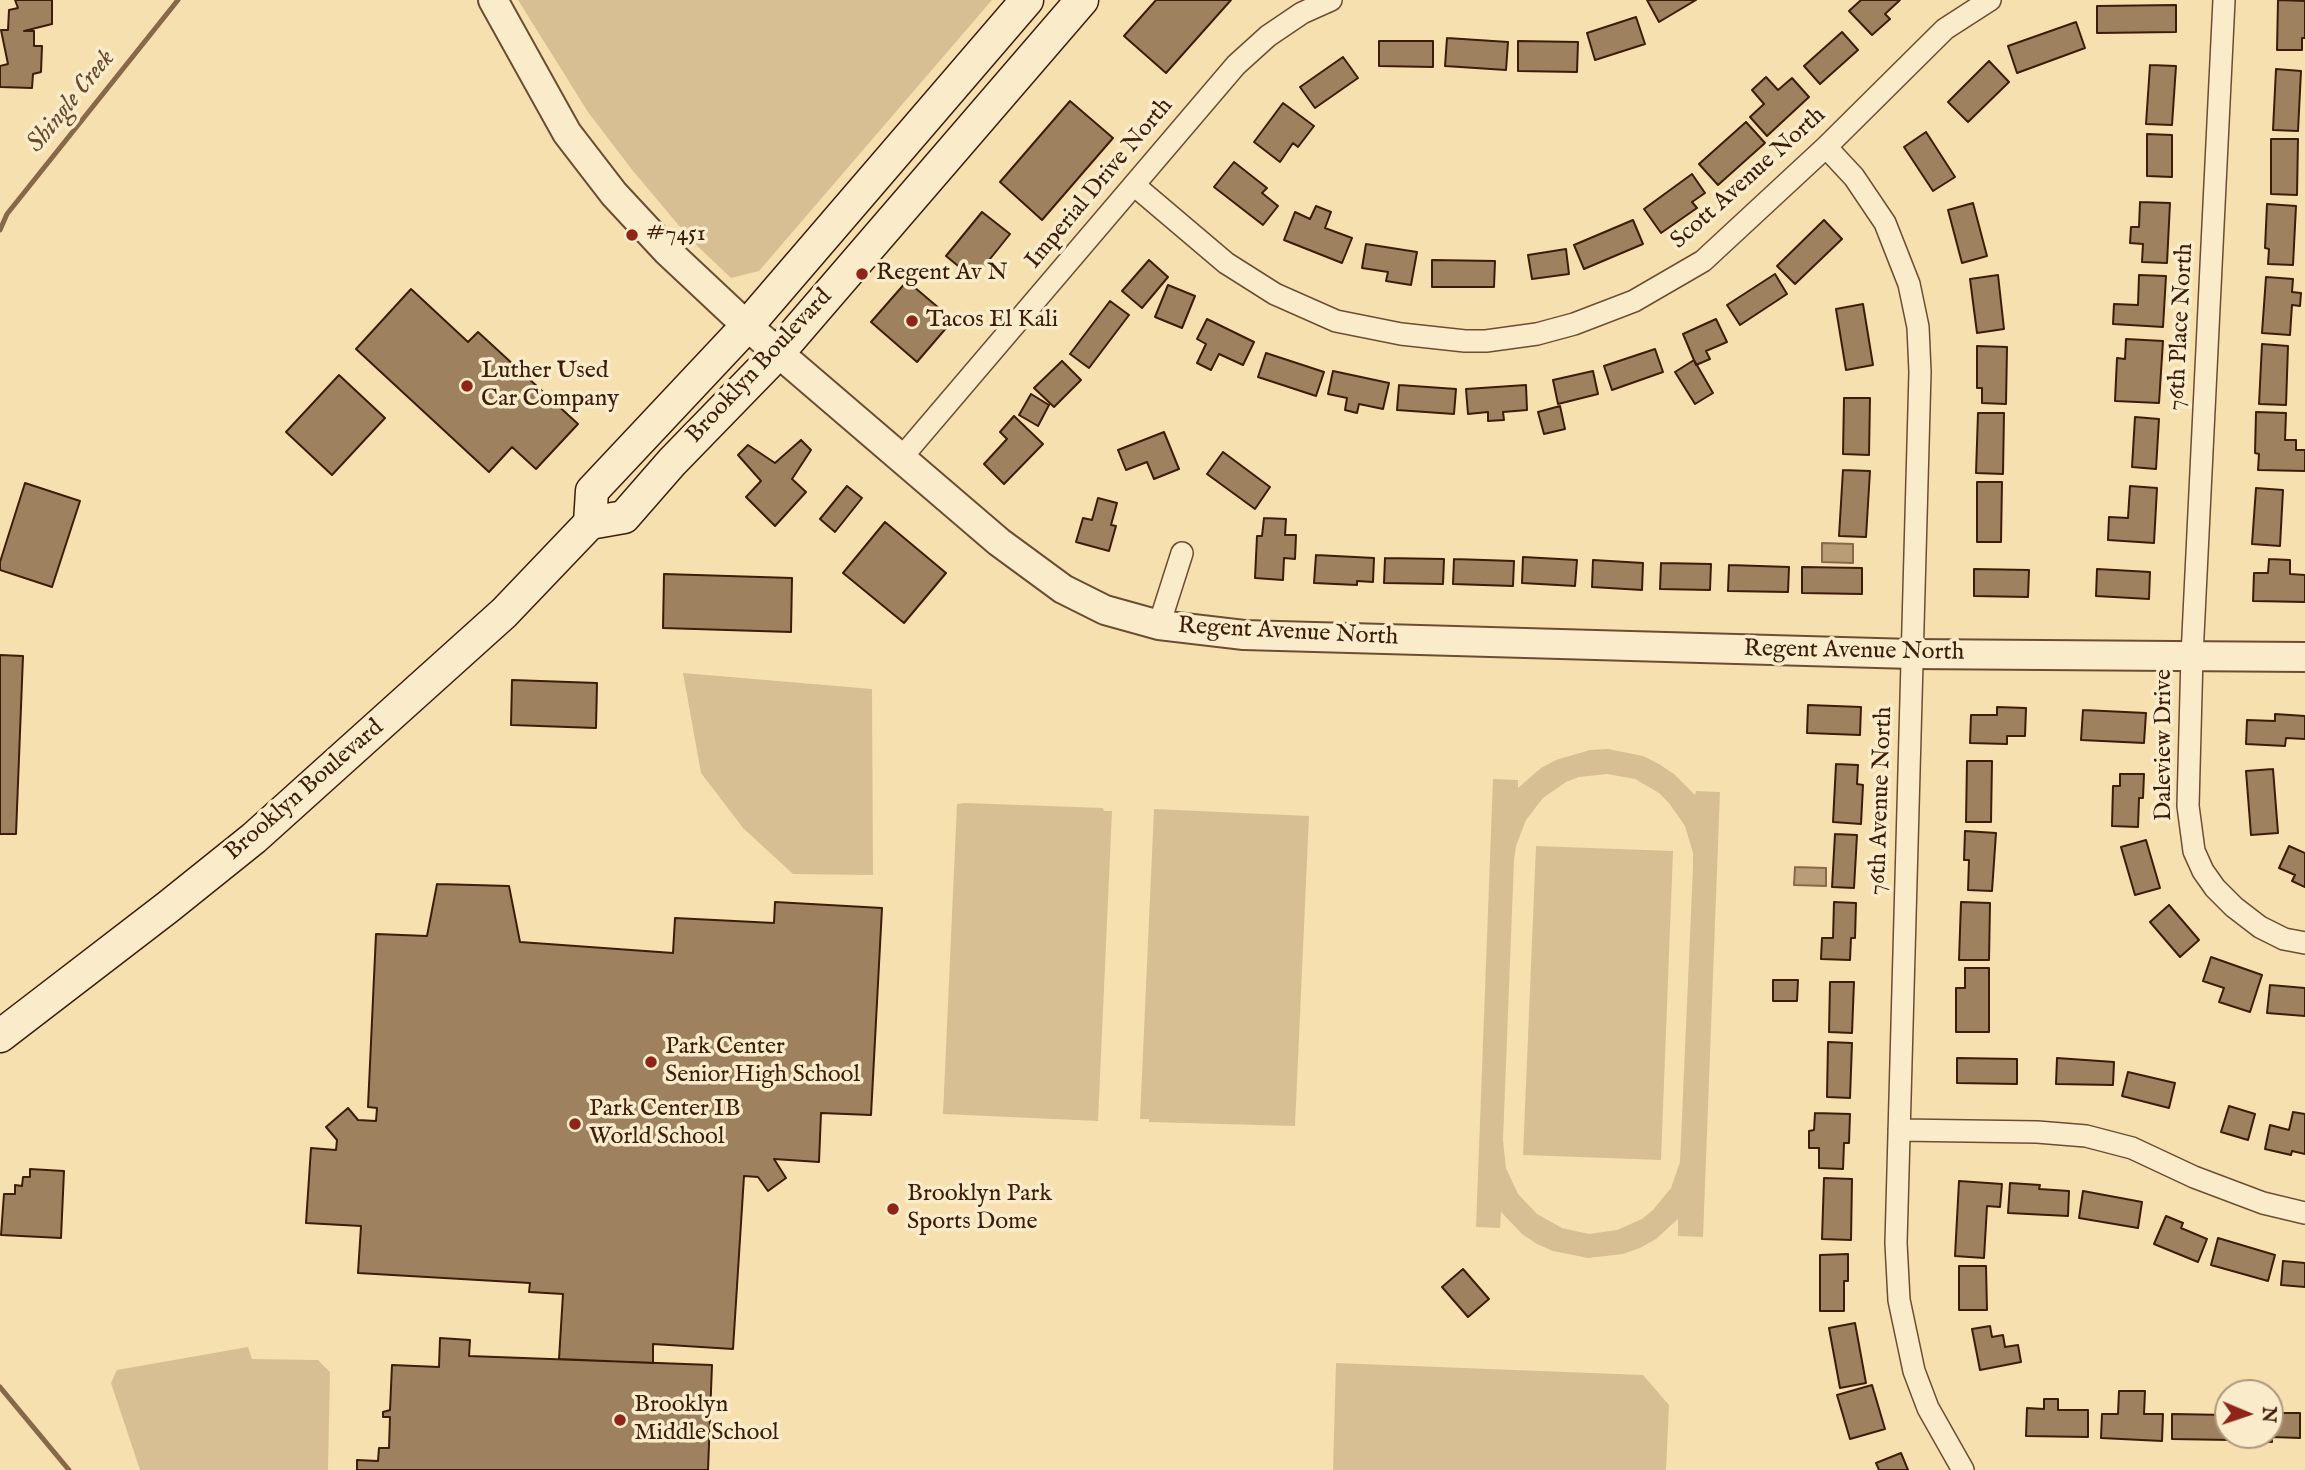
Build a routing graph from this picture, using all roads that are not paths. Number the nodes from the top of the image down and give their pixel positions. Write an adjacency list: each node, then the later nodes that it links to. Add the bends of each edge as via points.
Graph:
1 (493, 0): 9 (street, Regent Avenue North, via 567,134 667,251)
2 (1027, 0): 9 (main road, Brooklyn Boulevard)
3 (1082, 0): 10 (main road, Brooklyn Boulevard)
4 (1331, 0): 8 (street, Imperial Drive North, via 1268,36 1236,65)
5 (1990, 0): 7 (street, Scott Avenue North, via 1945,30)
6 (2224, 0): 16 (street, 76th Place North)
7 (1826, 147): 8 (street, Scott Avenue North, via 1703,261 1656,290 1574,324 1486,341 1401,334 1315,313 1226,262); 15 (street, 76th Avenue North, via 1854,177 1885,223 1915,307 1920,372)
8 (1134, 186): 11 (street, Imperial Drive North)
9 (747, 326): 10 (street, Regent Avenue North); 12 (main road, Brooklyn Boulevard, via 593,491)
10 (778, 353): 11 (street, Regent Avenue North); 12 (main road, Brooklyn Boulevard, via 624,517)
11 (902, 457): 14 (street, Regent Avenue North, via 999,542 1063,589 1105,610)
12 (590, 523): 19 (main road, Brooklyn Boulevard, via 504,613 254,838)
13 (1182, 553): 14 (street)
14 (1159, 625): 15 (street, Regent Avenue North, via 1244,635)
15 (1912, 654): 16 (street, Regent Avenue North); 20 (street, 76th Avenue North)
16 (2192, 656): 17 (street, Regent Avenue North); 18 (street, Daleview Drive, via 2188,806 2198,861 2215,888 2242,914 2284,939)
17 (2305, 657)
18 (2305, 943)
19 (0, 1037)
20 (1899, 1130): 21 (street, via 2086,1136 2132,1148 2263,1203); 22 (street, 76th Avenue North, via 1896,1243 1902,1322 1920,1388)
21 (2305, 1213)
22 (1963, 1470)

